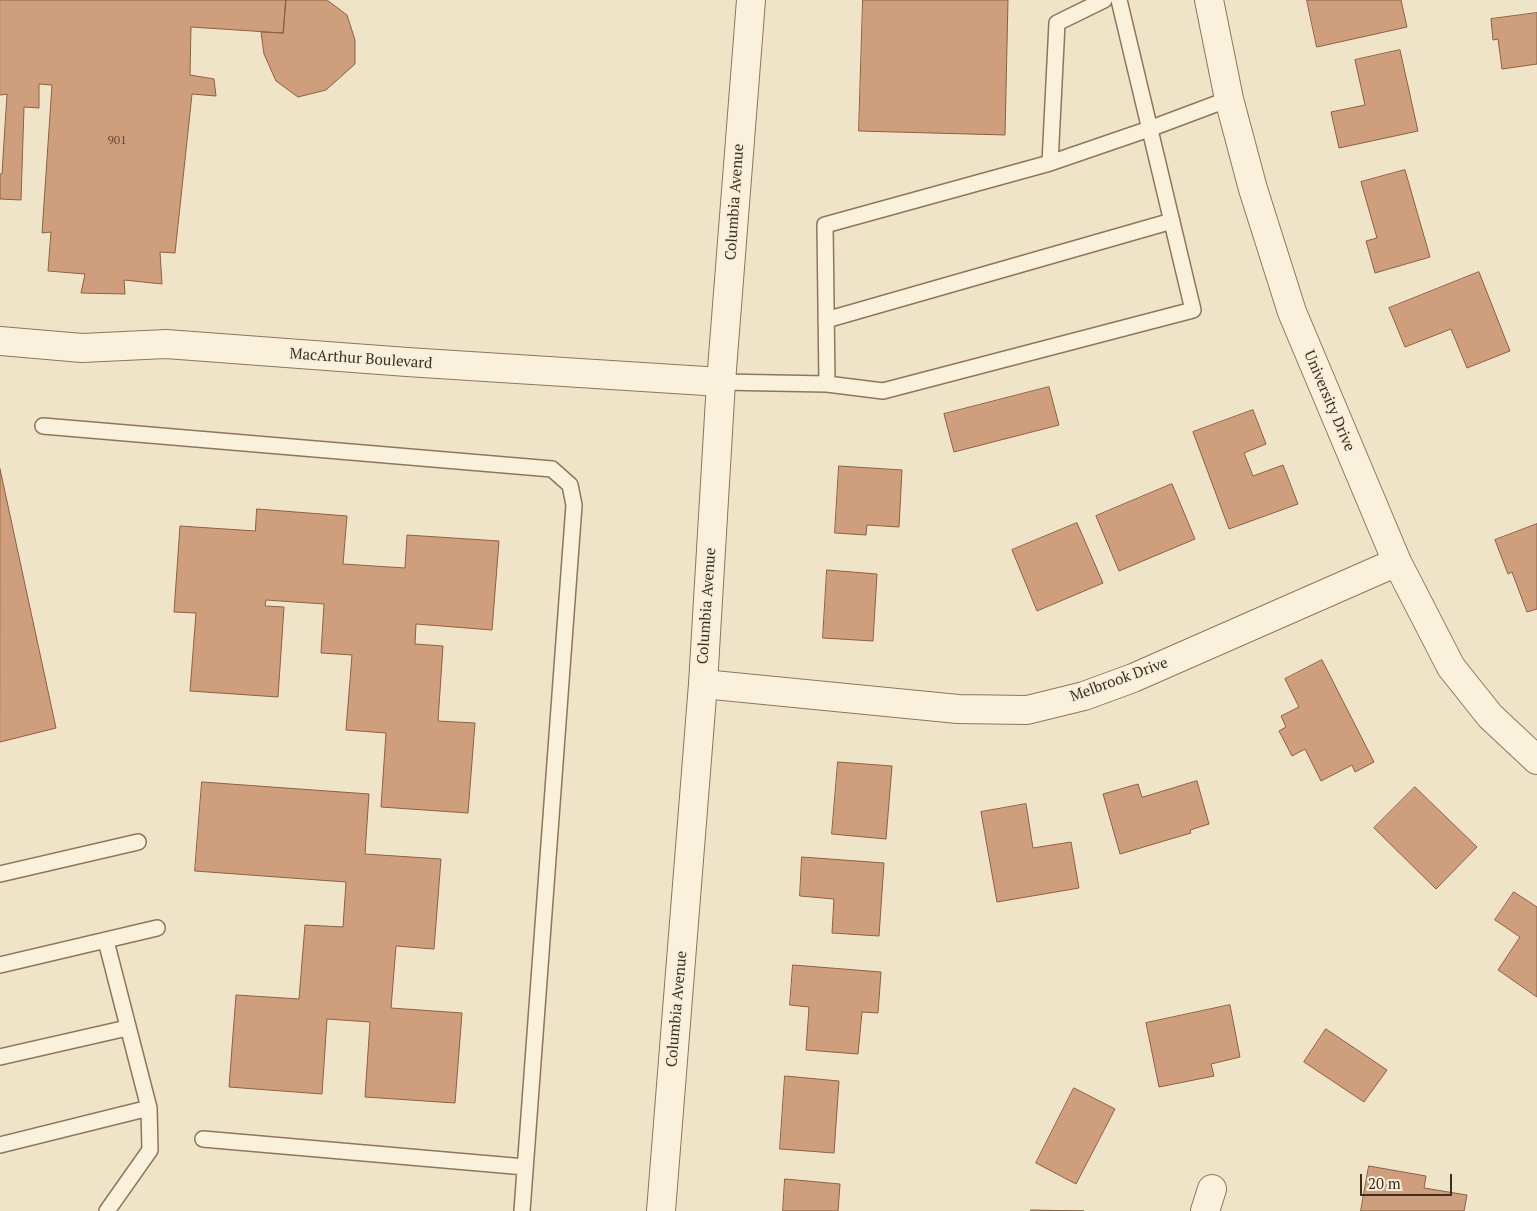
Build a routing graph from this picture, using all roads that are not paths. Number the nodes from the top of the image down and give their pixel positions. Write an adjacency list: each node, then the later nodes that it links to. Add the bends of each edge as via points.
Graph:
1 (751, 0): 11 (street, Columbia Avenue)
2 (1104, 0): 7 (lane, via 1057,23)
3 (1119, 0): 6 (lane)
4 (1209, 0): 5 (street, University Drive)
5 (1229, 99): 6 (lane); 14 (street, University Drive, via 1253,189 1292,312)
6 (1149, 129): 7 (lane); 8 (lane)
7 (1050, 163): 9 (lane, via 825,225)
8 (1172, 221): 9 (lane); 12 (lane, via 1193,310 883,391)
9 (826, 320): 12 (lane)
10 (0, 341): 11 (street, MacArthur Boulevard, via 82,348 166,344)
11 (722, 382): 12 (lane); 15 (street, Columbia Avenue)
12 (827, 384)
13 (42, 426): 27 (lane, via 552,469 570,486 574,505)
14 (1397, 562): 15 (street, Melbrook Drive, via 1133,678 1084,696 1027,710 958,709); 16 (street, University Drive, via 1451,667 1490,716)
15 (703, 684): 30 (street, Columbia Avenue)
16 (1537, 760)
17 (138, 842): 18 (lane)
18 (0, 874)
19 (157, 928): 20 (lane)
20 (106, 941): 21 (lane); 22 (lane)
21 (0, 965)
22 (127, 1028): 23 (lane); 24 (lane)
23 (0, 1057)
24 (149, 1108): 26 (lane); 28 (lane, via 150,1150)
25 (203, 1139): 27 (lane)
26 (0, 1145)
27 (525, 1167): 29 (lane)
28 (107, 1211)
29 (522, 1211)
30 (661, 1211)

